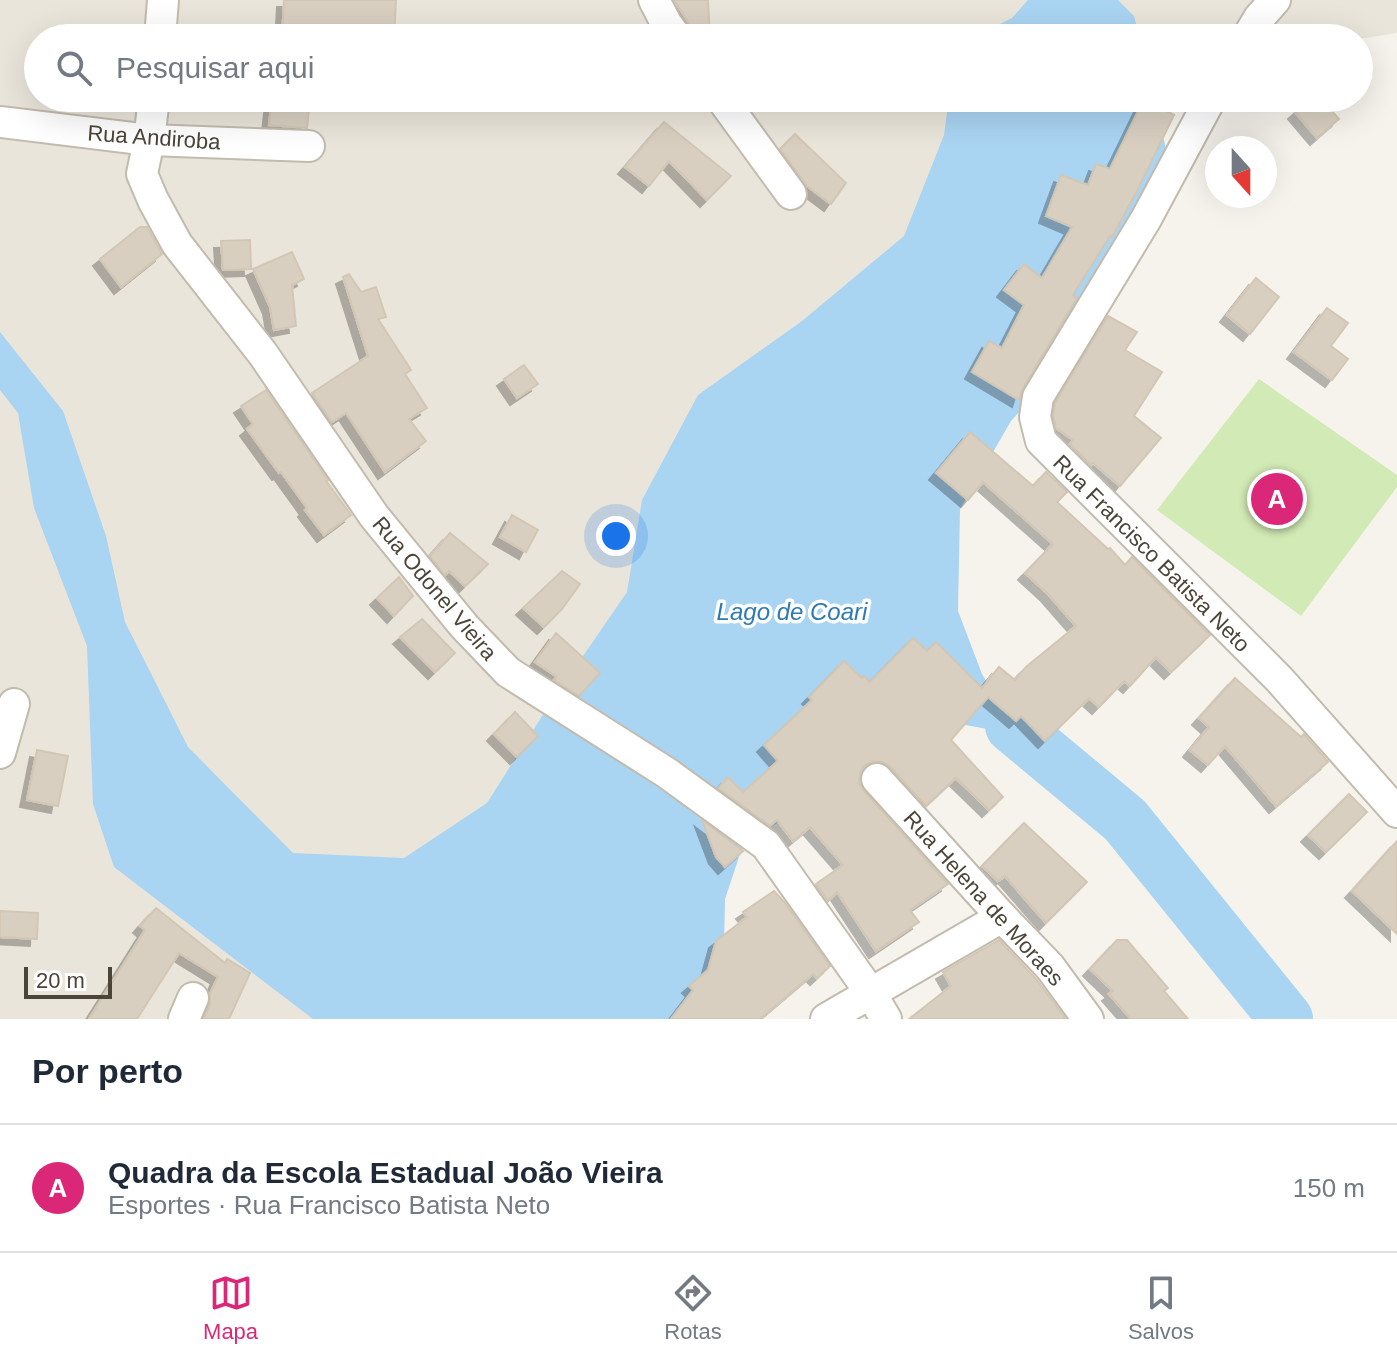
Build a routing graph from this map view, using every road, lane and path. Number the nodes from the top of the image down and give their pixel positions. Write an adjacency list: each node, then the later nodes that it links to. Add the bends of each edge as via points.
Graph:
1 (163, 0): 4 (street)
2 (654, 0): 5 (street)
3 (1275, 0): 6 (street)
4 (161, 24)
5 (667, 24)
6 (1255, 24)
7 (152, 112): 11 (street, Rua Odonel Vieira)
8 (731, 112): 13 (street)
9 (1203, 112): 17 (street, Rua Francisco Batista Neto, via 1146,219 1038,397 1035,417 1041,441 1279,679)
10 (0, 122): 11 (street, Rua Andiroba)
11 (149, 140): 12 (street, Rua Andiroba); 19 (street, Rua Odonel Vieira, via 142,174 177,244 263,354 374,516 464,626 508,672 667,773 766,845)
12 (309, 146)
13 (791, 194)
14 (14, 704): 15 (street)
15 (0, 753)
16 (877, 779): 18 (street, Rua Helena de Moraes)
17 (1397, 812)
18 (1002, 917): 19 (street); 22 (street, Rua Helena de Moraes, via 1050,967)
19 (870, 992): 20 (street); 21 (street, Rua Odonel Vieira)
20 (826, 1019)
21 (886, 1019)
22 (1088, 1019)

